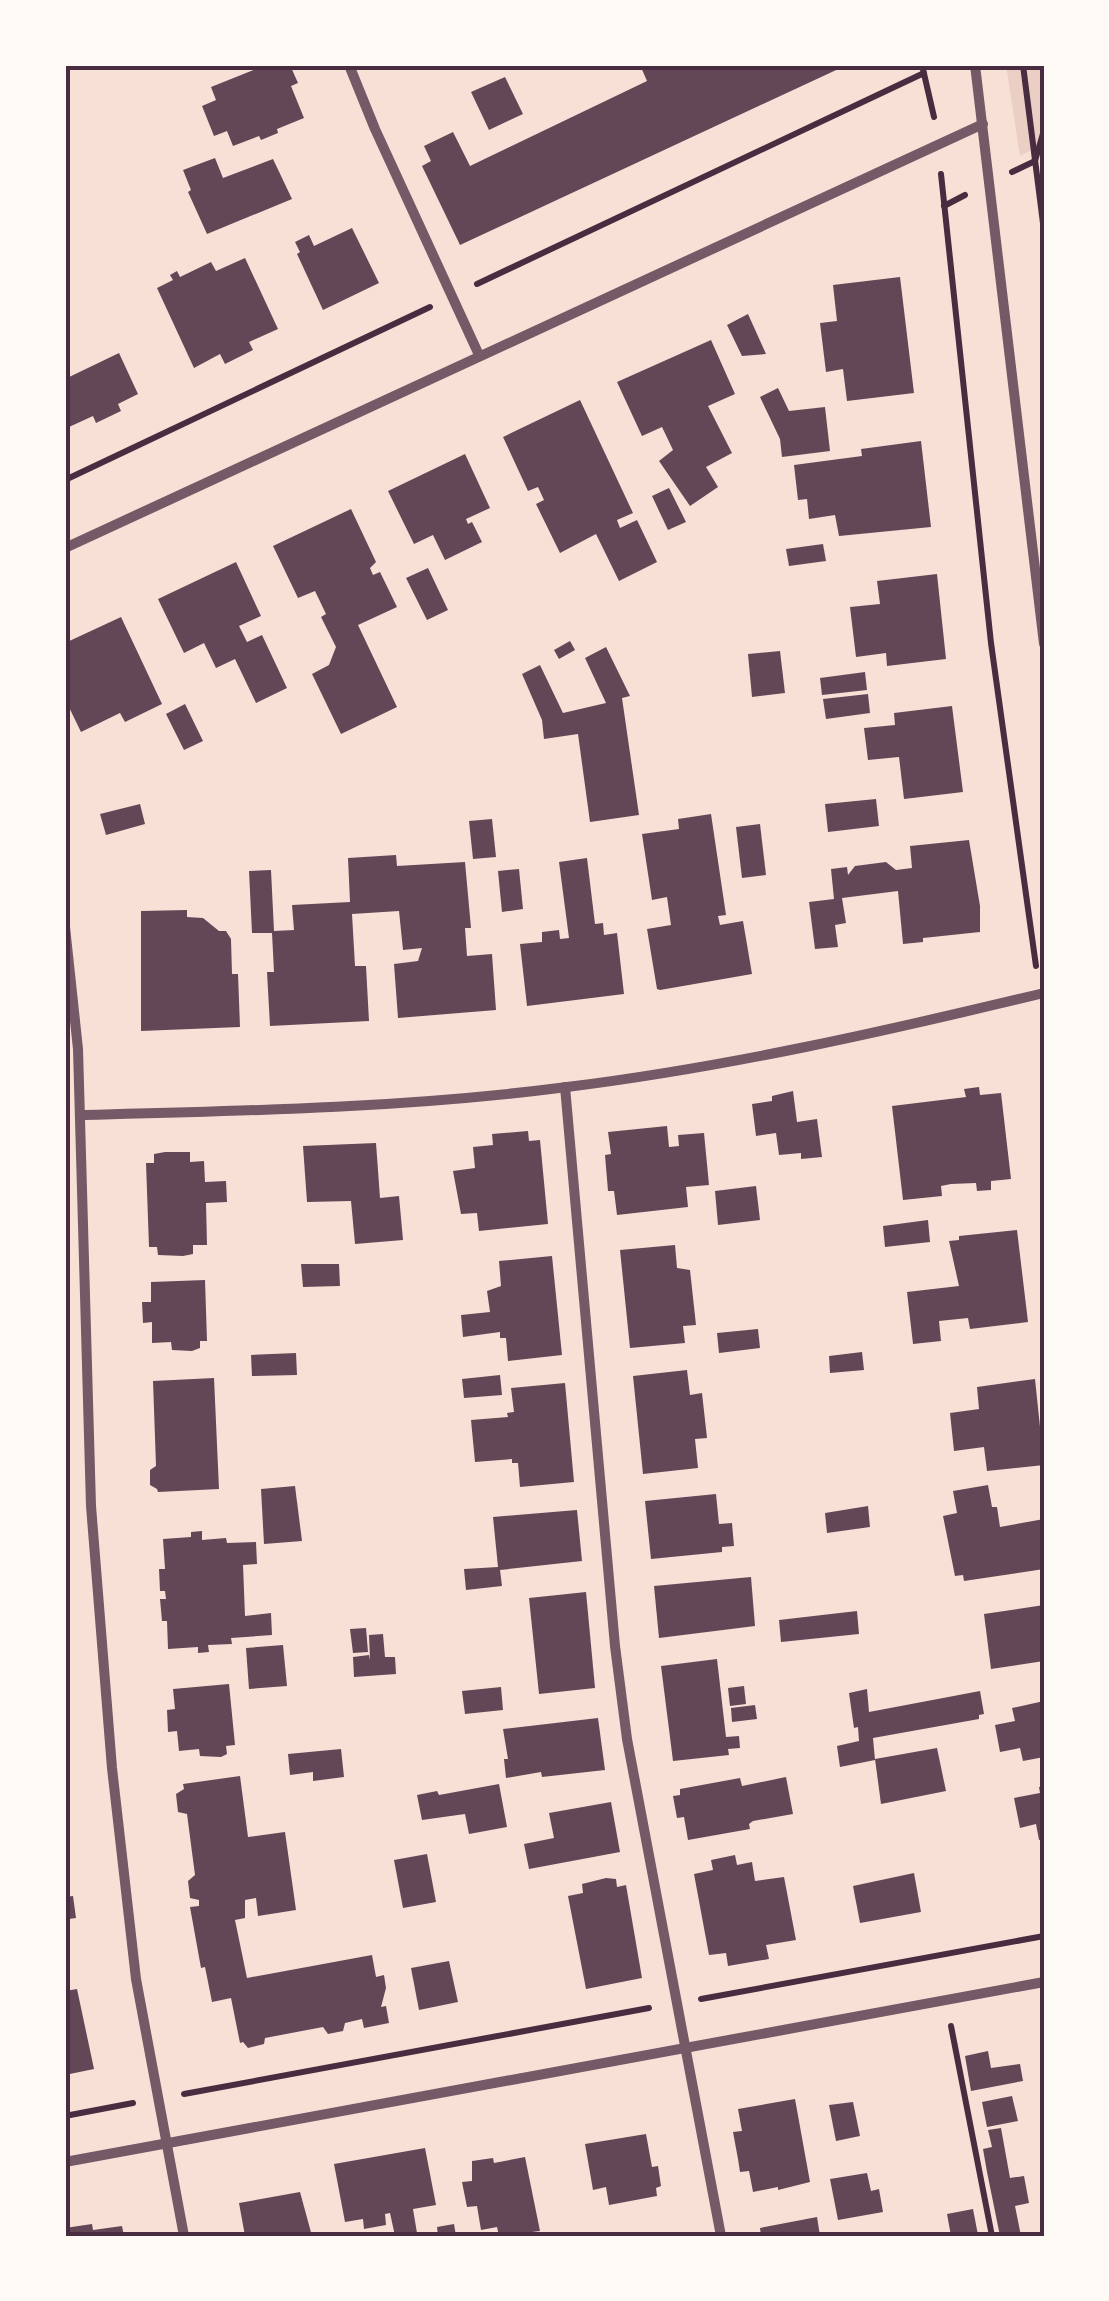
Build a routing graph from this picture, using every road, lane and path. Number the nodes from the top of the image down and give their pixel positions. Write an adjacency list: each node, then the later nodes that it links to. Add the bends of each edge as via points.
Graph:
1 (350, 65): 8 (street)
2 (975, 65): 5 (street)
3 (1023, 65): 7 (path)
4 (923, 69): 6 (path); 8 (path)
5 (983, 124): 6 (street); 12 (street)
6 (938, 142): 9 (street); 14 (path, via 991,643)
7 (1044, 230)
8 (454, 295): 9 (street); 10 (path)
9 (479, 354): 11 (street)
10 (65, 480)
11 (65, 548)
12 (1044, 644)
13 (65, 927): 16 (street)
14 (1042, 993): 15 (street, via 821,1046)
15 (565, 1088): 16 (street, via 398,1104); 20 (street, via 615,1646)
16 (80, 1115): 22 (street, via 97,1591 120,1858)
17 (1044, 1936): 20 (path)
18 (1044, 1982): 19 (street)
19 (946, 1999): 21 (street); 28 (path)
20 (678, 2003): 21 (street); 22 (path)
21 (686, 2046): 24 (street); 27 (street)
22 (160, 2098): 23 (path); 24 (street)
23 (65, 2116)
24 (168, 2141): 25 (street); 26 (street)
25 (65, 2162)
26 (184, 2236)
27 (720, 2236)
28 (992, 2236)

